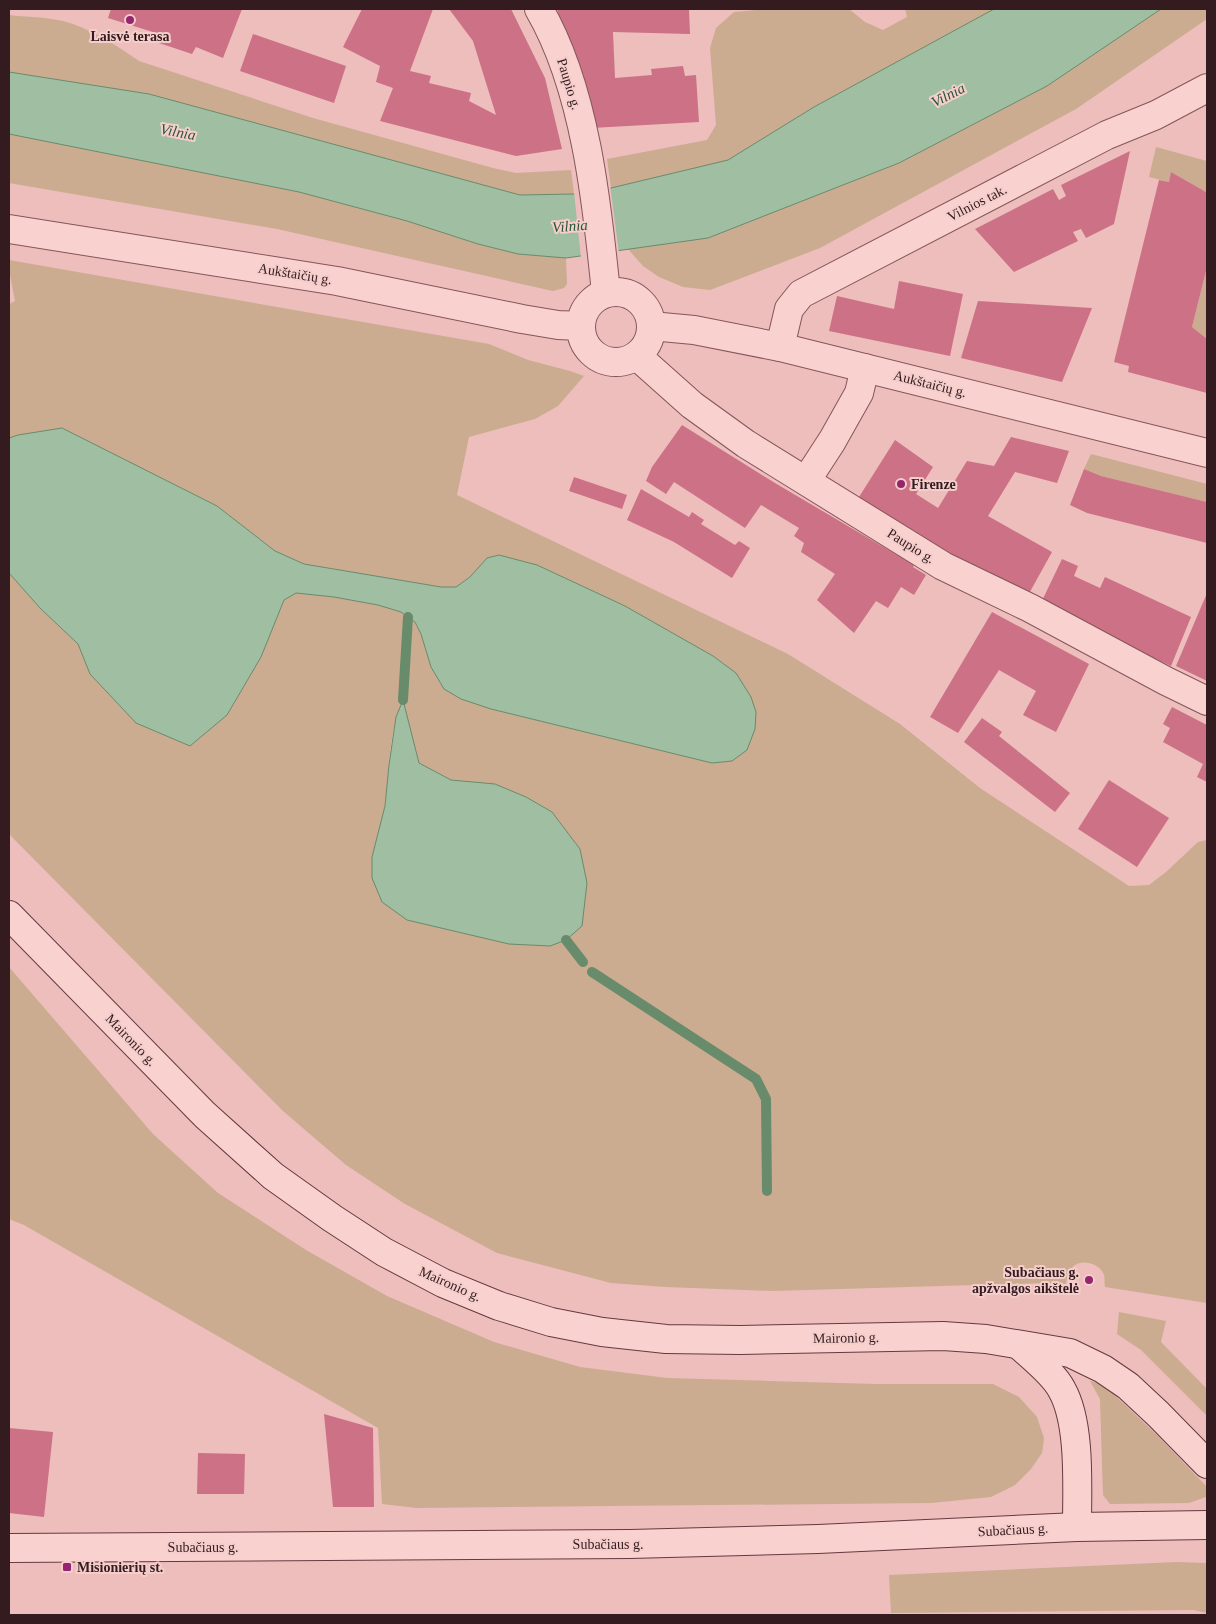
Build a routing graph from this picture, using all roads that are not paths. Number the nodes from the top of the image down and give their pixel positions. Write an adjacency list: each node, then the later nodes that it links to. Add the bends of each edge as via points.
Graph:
1 (539, 9): 4 (street, Paupio g., via 574,94 589,164)
2 (1207, 88): 7 (street, Vilnios tak., via 1156,115 1107,135 801,294 789,309)
3 (9, 229): 5 (street, Aukštaičių g., via 337,281 522,319)
4 (606, 293): 5 (street, via 589,305); 6 (street, via 625,293 640,302 650,317)
5 (581, 326): 8 (street, via 582,338 595,356 616,363)
6 (651, 326): 7 (street, Aukštaičių g., via 694,330); 8 (street, via 645,348)
7 (780, 347): 9 (street, Aukštaičių g.)
8 (637, 356): 11 (street, Paupio g., via 692,405)
9 (865, 368): 10 (street, Aukštaičių g.); 11 (street, via 859,393)
10 (1207, 453)
11 (806, 481): 12 (street, Paupio g., via 943,566)
12 (1207, 701)
13 (9, 914): 14 (street, Maironio g., via 205,1115 273,1176 384,1252 443,1283 499,1306 551,1322 666,1340 943,1336 986,1339)
14 (1020, 1346): 15 (street, Maironio g., via 1070,1353 1103,1369 1128,1386); 17 (street, via 1062,1389 1071,1410)
15 (1207, 1464)
16 (1207, 1525): 17 (street, Subačiaus g.)
17 (1077, 1527): 18 (street, Subačiaus g., via 818,1540 630,1544)
18 (9, 1548)

